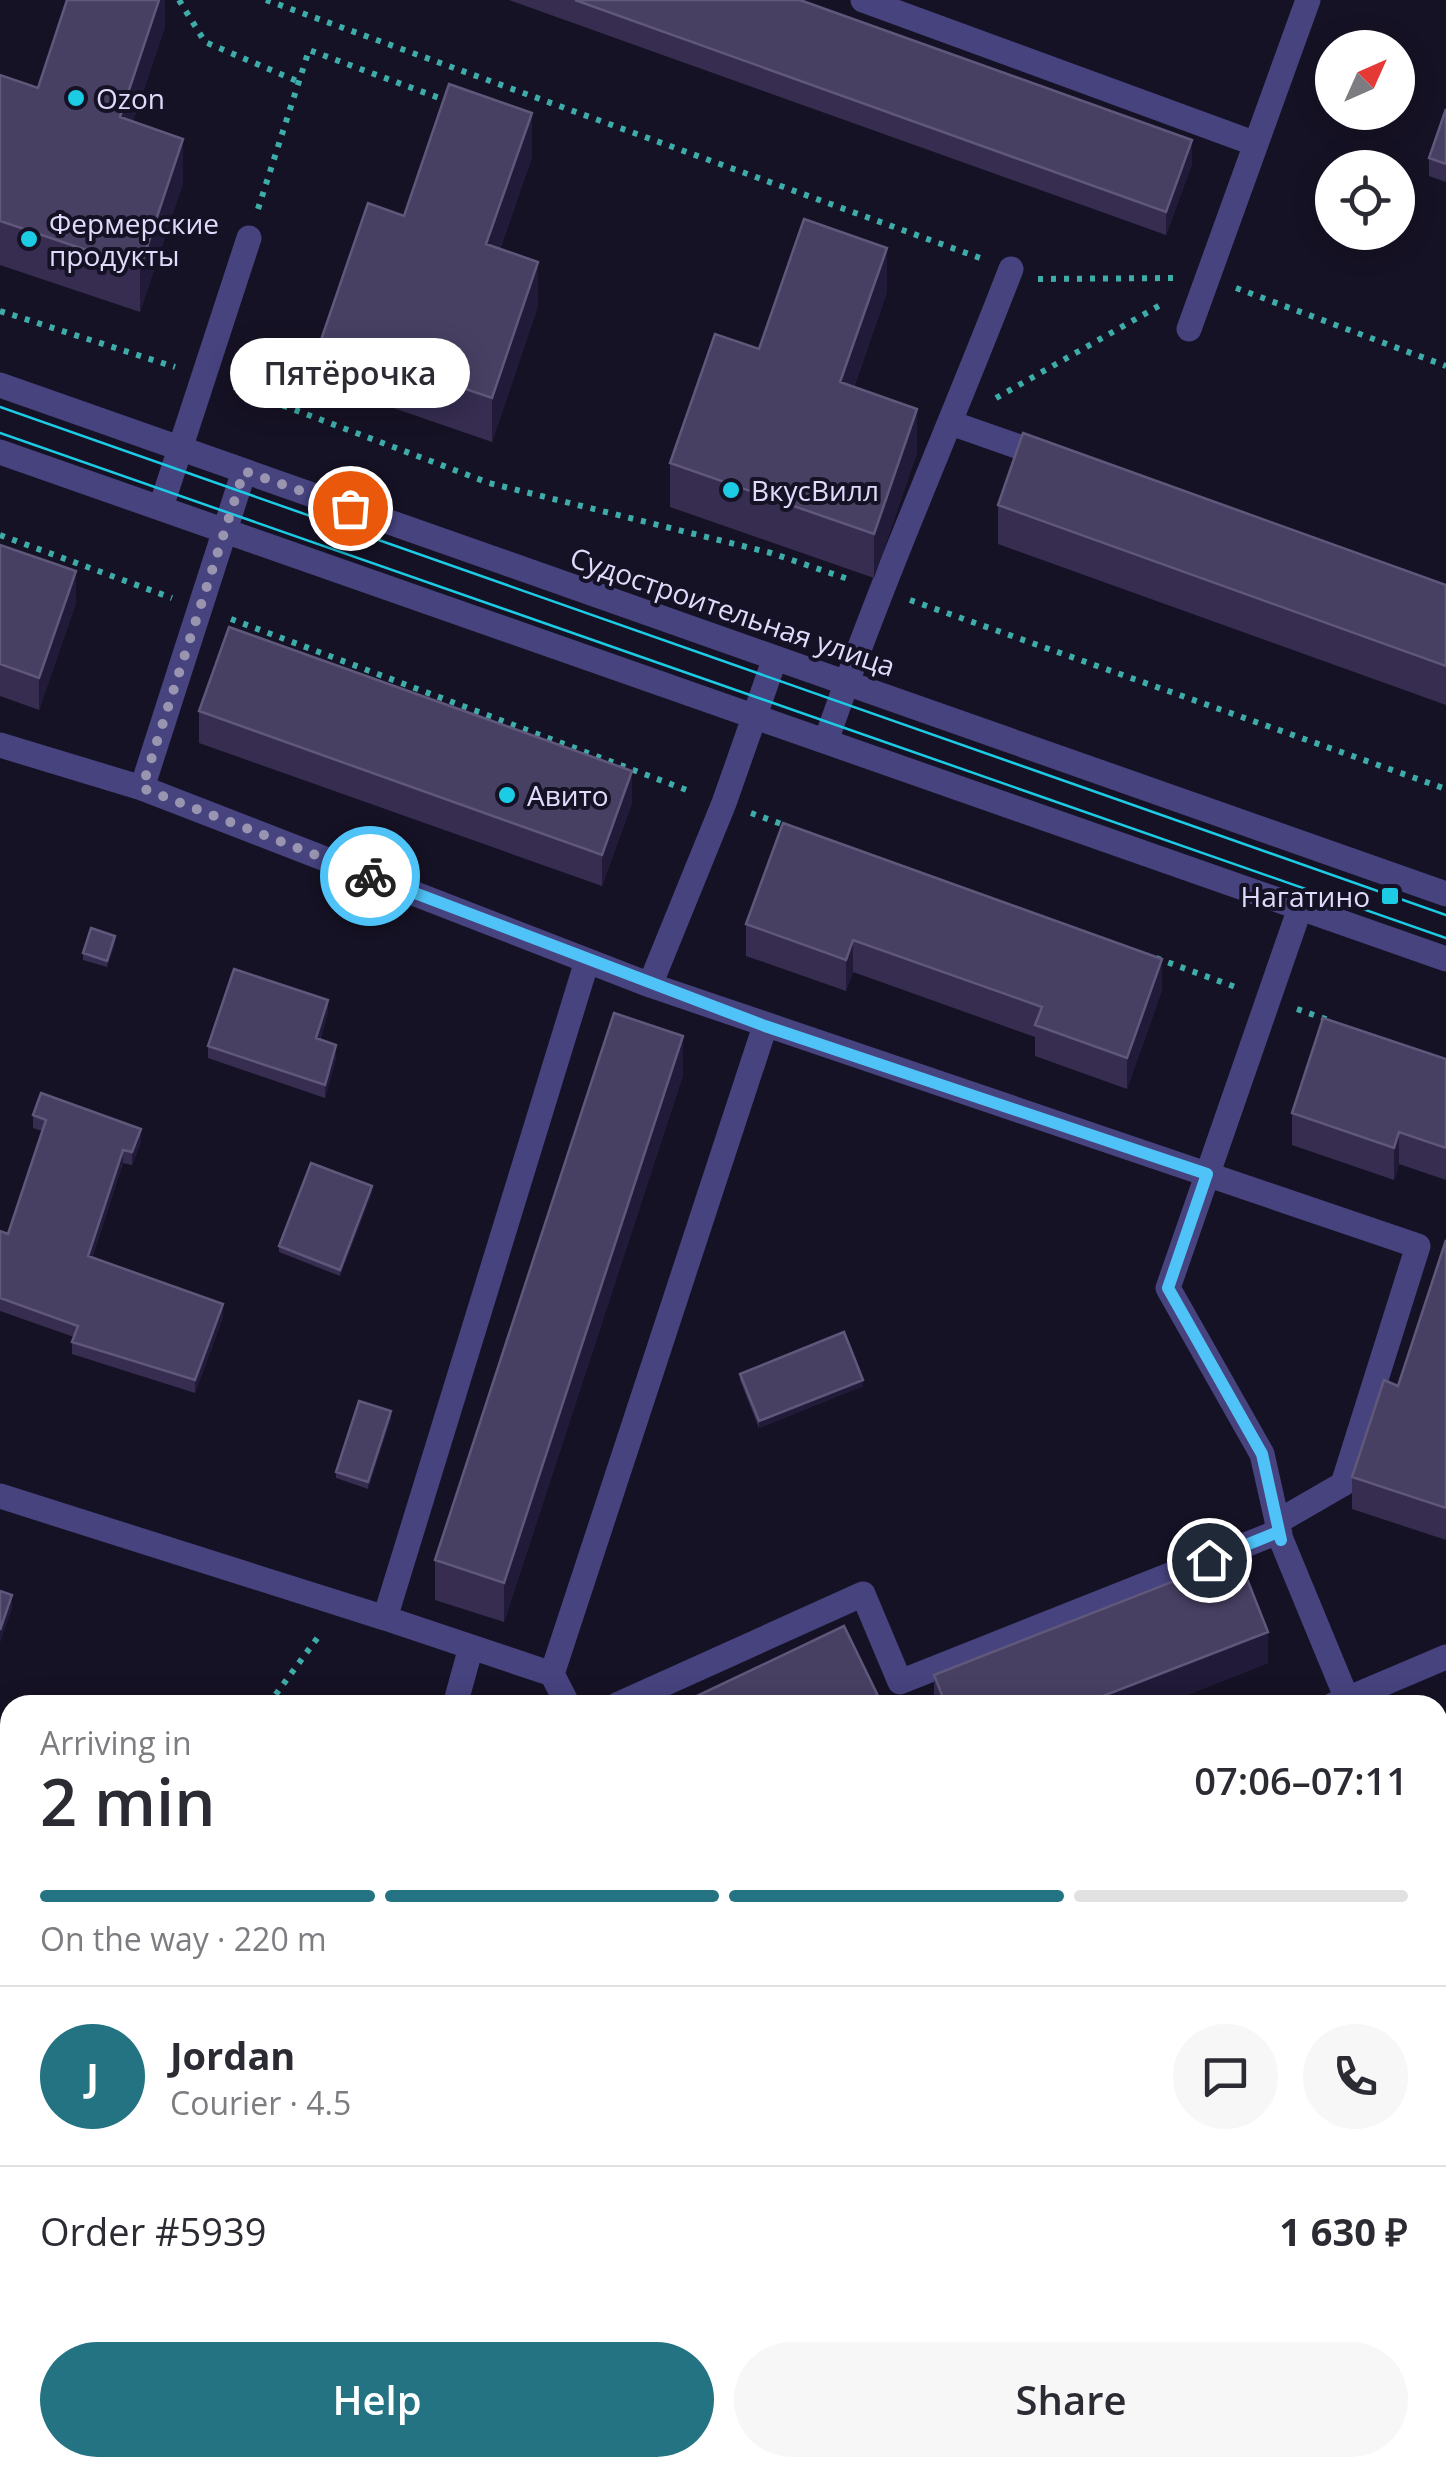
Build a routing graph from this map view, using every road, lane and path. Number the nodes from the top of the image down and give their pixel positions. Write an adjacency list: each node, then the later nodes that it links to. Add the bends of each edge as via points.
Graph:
1 (179, 0): 5 (path, via 205,42)
2 (266, 0): 9 (path)
3 (863, 0): 7 (street)
4 (1308, 0): 7 (street)
5 (297, 81): 6 (path, via 309,50); 8 (path)
6 (468, 108)
7 (1256, 144): 10 (street)
8 (249, 238): 14 (street)
9 (1011, 269): 10 (path, via 1039,280); 16 (street)
10 (1208, 278): 12 (street); 13 (path); 16 (path)
11 (0, 311): 14 (path)
12 (1189, 330)
13 (1446, 366)
14 (205, 376): 17 (street); 23 (path, via 489,483 771,552)
15 (0, 385): 17 (street, Судостроительная улица)
16 (951, 424): 19 (street); 23 (street)
17 (180, 449): 20 (street, Судостроительная улица); 21 (street)
18 (0, 452): 21 (street)
19 (1080, 468)
20 (244, 471): 22 (street); 24 (street, Судостроительная улица)
21 (161, 508): 22 (street)
22 (224, 530): 26 (street); 29 (street)
23 (880, 590): 25 (street); 30 (path)
24 (775, 658): 25 (street, Судостроительная улица); 26 (street)
25 (847, 683): 27 (street); 31 (street, Судостроительная улица)
26 (754, 716): 27 (street); 35 (street)
27 (826, 741): 32 (street)
28 (0, 745): 29 (street)
29 (142, 788): 34 (street)
30 (1446, 789)
31 (1446, 894)
32 (1300, 908): 33 (street); 37 (street)
33 (1446, 959)
34 (586, 961): 35 (street); 41 (street)
35 (650, 985): 36 (street)
36 (765, 1026): 37 (street); 44 (street)
37 (1207, 1174): 39 (street, via 1168,1288 1262,1454); 39 (street, via 1418,1246 1343,1484)
38 (0, 1496): 40 (street)
39 (1279, 1531): 48 (street, via 900,1682 863,1594); 49 (street)
40 (342, 1604): 41 (street); 45 (path)
41 (384, 1618): 42 (street)
42 (471, 1646): 44 (street); 46 (street)
43 (1446, 1658): 50 (street)
44 (552, 1674): 47 (street)
45 (275, 1695)
46 (459, 1695)
47 (563, 1695)
48 (640, 1695)
49 (1338, 1695)
50 (1357, 1695)

